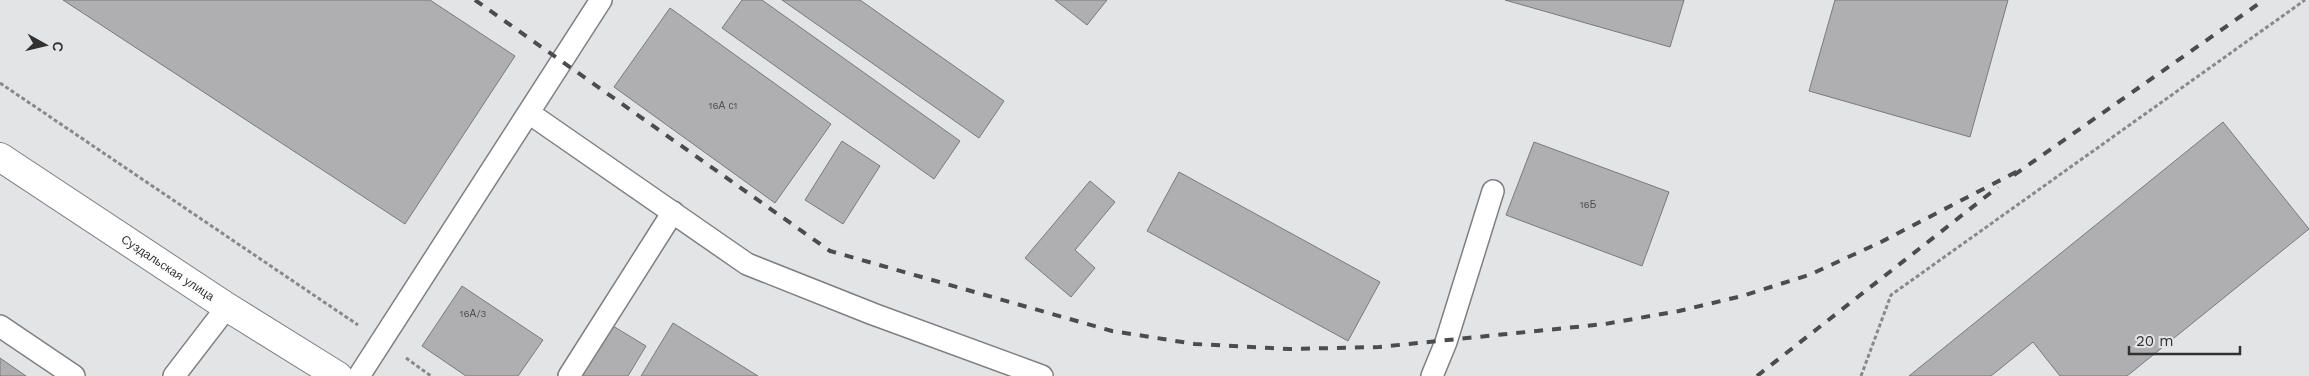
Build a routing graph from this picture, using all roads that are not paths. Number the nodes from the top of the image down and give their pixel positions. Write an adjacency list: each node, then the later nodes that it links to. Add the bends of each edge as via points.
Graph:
1 (601, 0): 2 (lane)
2 (529, 113): 5 (lane); 11 (lane)
3 (0, 157): 6 (main road, Суздальская улица)
4 (1493, 191): 14 (lane, via 1446,342)
5 (673, 212): 12 (lane); 13 (lane, via 747,264)
6 (227, 307): 9 (lane); 10 (main road, Суздальская улица)
7 (0, 326): 8 (lane)
8 (74, 376)
9 (174, 376)
10 (338, 376)
11 (359, 376)
12 (569, 376)
13 (1042, 376)
14 (1432, 376)

